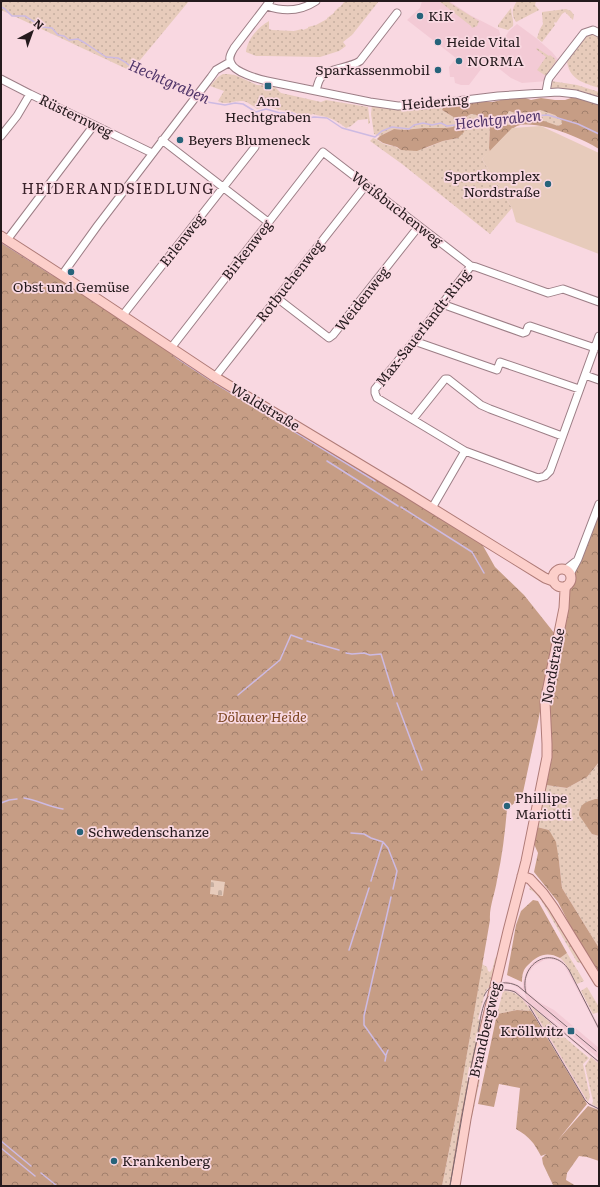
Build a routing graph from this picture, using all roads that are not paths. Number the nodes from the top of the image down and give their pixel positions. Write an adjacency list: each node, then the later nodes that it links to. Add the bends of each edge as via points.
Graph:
1 (316, 1): 2 (street, via 299,9 275,9)
2 (268, 3): 5 (street, via 232,52)
3 (397, 12): 7 (street, via 360,61 324,74 319,79)
4 (599, 33): 8 (street, via 592,30 584,32 549,78)
5 (230, 62): 7 (street, Heidering, via 234,67 255,78); 13 (street, via 216,70)
6 (1, 79): 9 (street, Rüsternweg)
7 (316, 91): 8 (street, Heidering, via 406,106)
8 (546, 92): 10 (street, Heidering, via 569,92)
9 (30, 94): 11 (street, Rüsternweg); 12 (street)
10 (599, 102)
11 (94, 125): 16 (street, Rüsternweg); 21 (street)
12 (1, 136)
13 (162, 140): 16 (street); 18 (street)
14 (255, 147): 18 (street, Erlenweg)
15 (323, 152): 17 (street, Weißbuchenweg); 19 (street, Birkenweg)
16 (152, 153): 23 (street)
17 (366, 185): 20 (street, Weißbuchenweg); 24 (street, Rotbuchenweg)
18 (224, 186): 19 (street); 27 (street, Erlenweg)
19 (268, 222): 30 (street, Birkenweg)
20 (419, 226): 22 (street, Weißbuchenweg); 24 (street, Weidenweg, via 329,338)
21 (4, 238): 23 (main road, Waldstraße)
22 (471, 266): 25 (street, Max-Sauerlandt-Ring, via 548,293 563,289); 26 (street, Max-Sauerlandt-Ring)
23 (62, 275): 27 (main road, Waldstraße)
24 (276, 298): 33 (street, Rotbuchenweg)
25 (599, 302)
26 (442, 304): 29 (street, Max-Sauerlandt-Ring); 31 (street, via 523,333 530,326)
27 (123, 315): 30 (main road, Waldstraße)
28 (599, 336): 31 (street, Max-Sauerlandt-Ring)
29 (414, 341): 35 (street, via 497,370 500,362); 36 (street, Max-Sauerlandt-Ring, via 375,389 377,398)
30 (171, 348): 33 (main road, Waldstraße)
31 (595, 348): 32 (street, Max-Sauerlandt-Ring)
32 (585, 375): 34 (street); 35 (street, Max-Sauerlandt-Ring)
33 (215, 377): 40 (main road, Waldstraße)
34 (599, 380)
35 (580, 389): 37 (street, Max-Sauerlandt-Ring)
36 (412, 419): 37 (street, via 448,379 481,405); 38 (street, Max-Sauerlandt-Ring)
37 (562, 436): 38 (street, Max-Sauerlandt-Ring, via 550,471 546,476 538,478)
38 (466, 451): 40 (street)
39 (599, 504): 41 (street, Nordstraße, via 578,559)
40 (432, 508): 42 (main road, Waldstraße)
41 (568, 572): 42 (main road, Nordstraße, via 570,581); 42 (main road, via 563,569 557,570)
42 (558, 582): 43 (main road, Nordstraße, via 564,599 564,608 545,702 547,757)
43 (522, 876): 44 (main road, via 530,879 543,893); 45 (main road, Brandbergweg, via 477,1062)
44 (599, 982)
45 (455, 1186)

